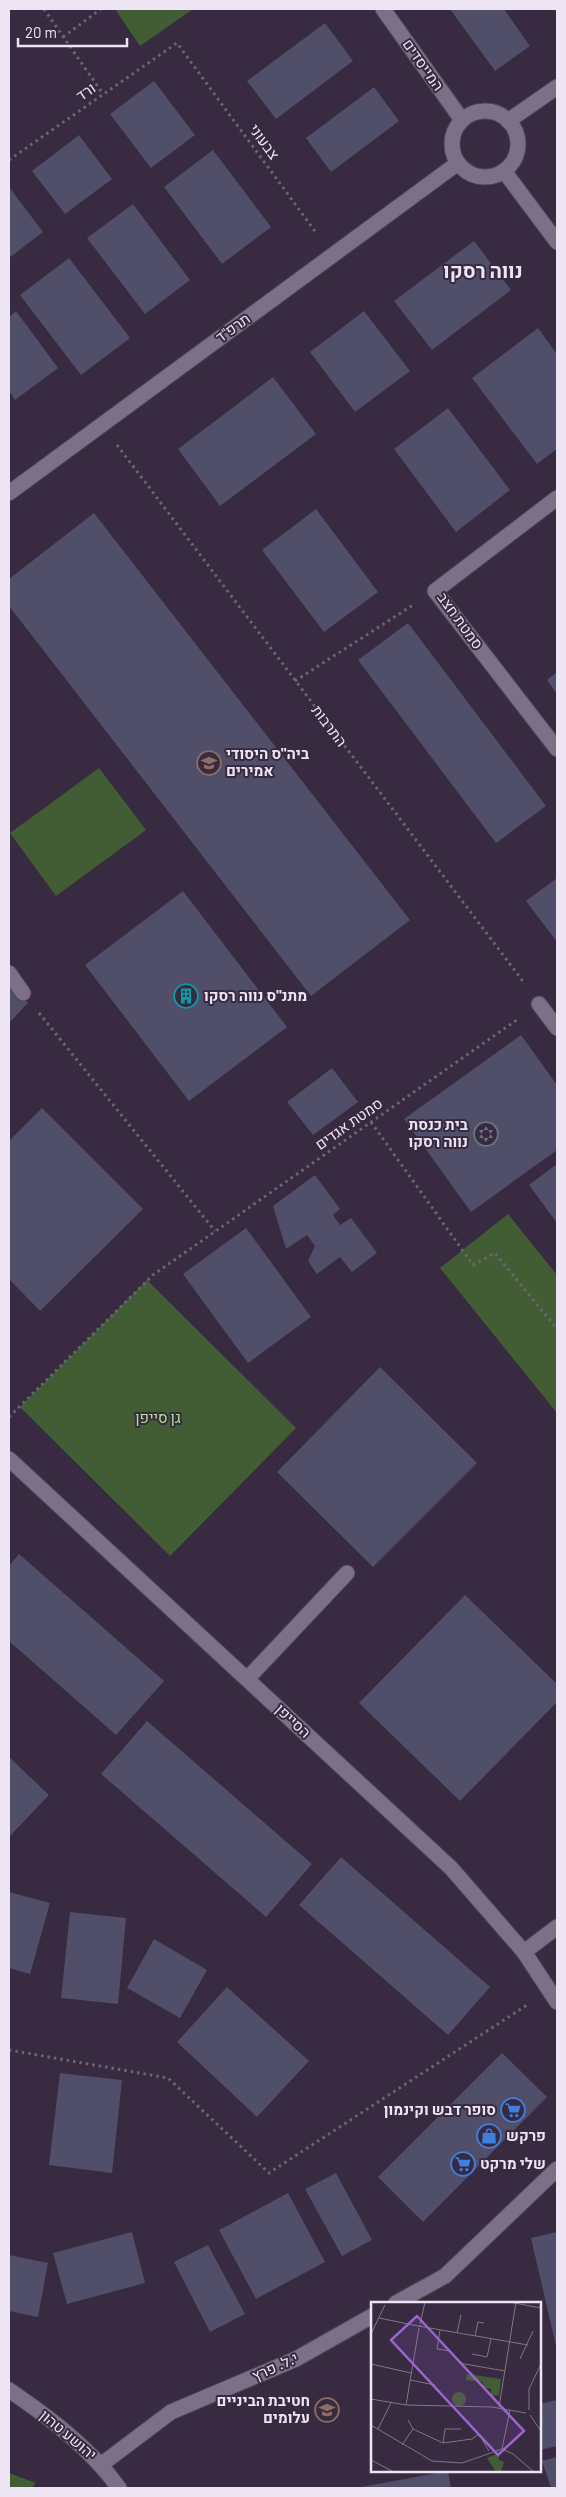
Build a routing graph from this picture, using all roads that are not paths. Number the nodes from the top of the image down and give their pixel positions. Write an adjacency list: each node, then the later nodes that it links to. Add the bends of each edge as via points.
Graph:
1 (383, 9): 3 (street, המייסדים)
2 (557, 87): 4 (street)
3 (462, 120): 4 (street, via 476,112 488,111); 5 (street, via 452,141)
4 (508, 121): 6 (street, via 518,142 514,158)
5 (458, 163): 6 (street, via 476,176 488,177); 8 (street, תרפ"ד)
6 (504, 171): 7 (street)
7 (557, 242)
8 (9, 493)
9 (557, 498): 10 (street, סמטת חצב, via 435,591)
10 (557, 749)
11 (9, 973): 12 (street)
12 (23, 993)
13 (539, 1004): 14 (street)
14 (557, 1028)
15 (9, 1458): 17 (street, הסייפן)
16 (347, 1573): 17 (street)
17 (247, 1679): 19 (street, הסייפן, via 450,1868)
18 (557, 1927): 19 (street)
19 (524, 1952): 20 (street, הסייפן)
20 (553, 1997)
21 (557, 2169): 22 (street, via 445,2276)
22 (398, 2302)
23 (371, 2317): 25 (street, י.ל. פרץ, via 296,2359 171,2412)
24 (9, 2390): 25 (street, יהושע טהון, via 51,2419)
25 (102, 2464): 26 (street, יהושע טהון)
26 (119, 2488)

